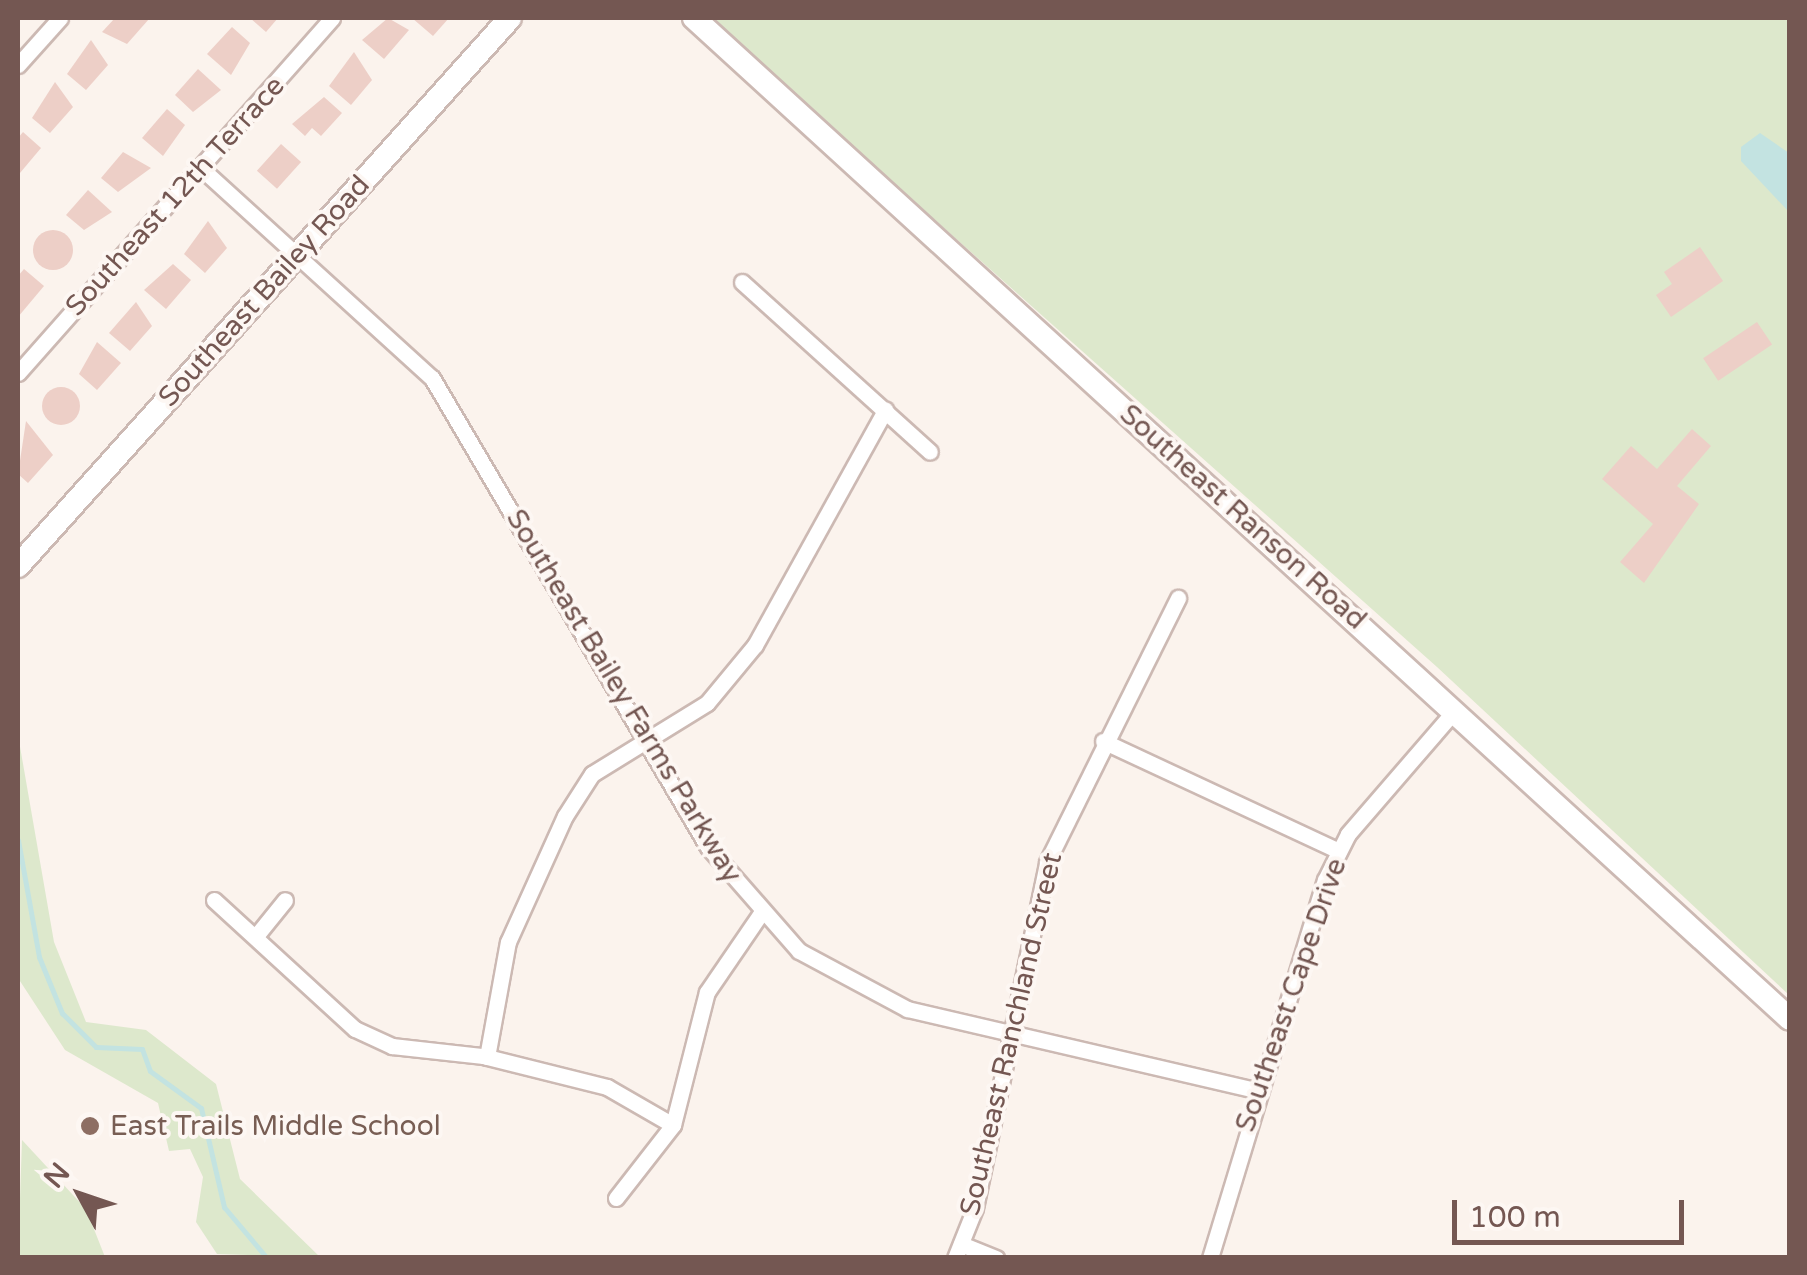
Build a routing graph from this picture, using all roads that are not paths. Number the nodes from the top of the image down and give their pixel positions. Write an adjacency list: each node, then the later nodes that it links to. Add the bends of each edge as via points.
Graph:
1 (60, 18): 5 (street)
2 (332, 18): 6 (street, Southeast 12th Terrace)
3 (510, 18): 7 (street, Southeast Bailey Road)
4 (694, 18): 14 (street, Southeast Ranson Road)
5 (18, 65)
6 (202, 169): 7 (street, Southeast Bailey Farms Parkway); 9 (street, Southeast 12th Terrace)
7 (298, 254): 12 (street, Southeast Bailey Road); 15 (street, Southeast Bailey Farms Parkway, via 432,378)
8 (742, 282): 10 (street)
9 (18, 373)
10 (885, 410): 11 (street); 15 (street, via 755,646 707,702)
11 (930, 452)
12 (18, 566)
13 (1178, 598): 16 (street, Southeast Ranchland Street)
14 (1455, 710): 17 (street, Southeast Cape Drive); 22 (street, Southeast Ranson Road)
15 (646, 740): 20 (street, Southeast Bailey Farms Parkway, via 708,847); 24 (street, via 592,774 565,816 508,942)
16 (1103, 741): 17 (street); 23 (street, Southeast Ranchland Street, via 1047,862)
17 (1339, 852): 25 (street, Southeast Cape Drive)
18 (214, 900): 21 (street)
19 (285, 900): 21 (street)
20 (761, 913): 23 (street, Southeast Bailey Farms Parkway, via 799,951 852,983 907,1009); 26 (street, via 707,992)
21 (256, 936): 24 (street, via 355,1028 392,1046)
22 (1790, 1019)
23 (1011, 1032): 25 (street, Southeast Bailey Farms Parkway); 28 (street, Southeast Ranchland Street)
24 (487, 1057): 26 (street, via 607,1087)
25 (1258, 1091): 30 (street, Southeast Cape Drive)
26 (674, 1125): 27 (street)
27 (616, 1198)
28 (958, 1251): 29 (street)
29 (996, 1258)
30 (1210, 1258)

